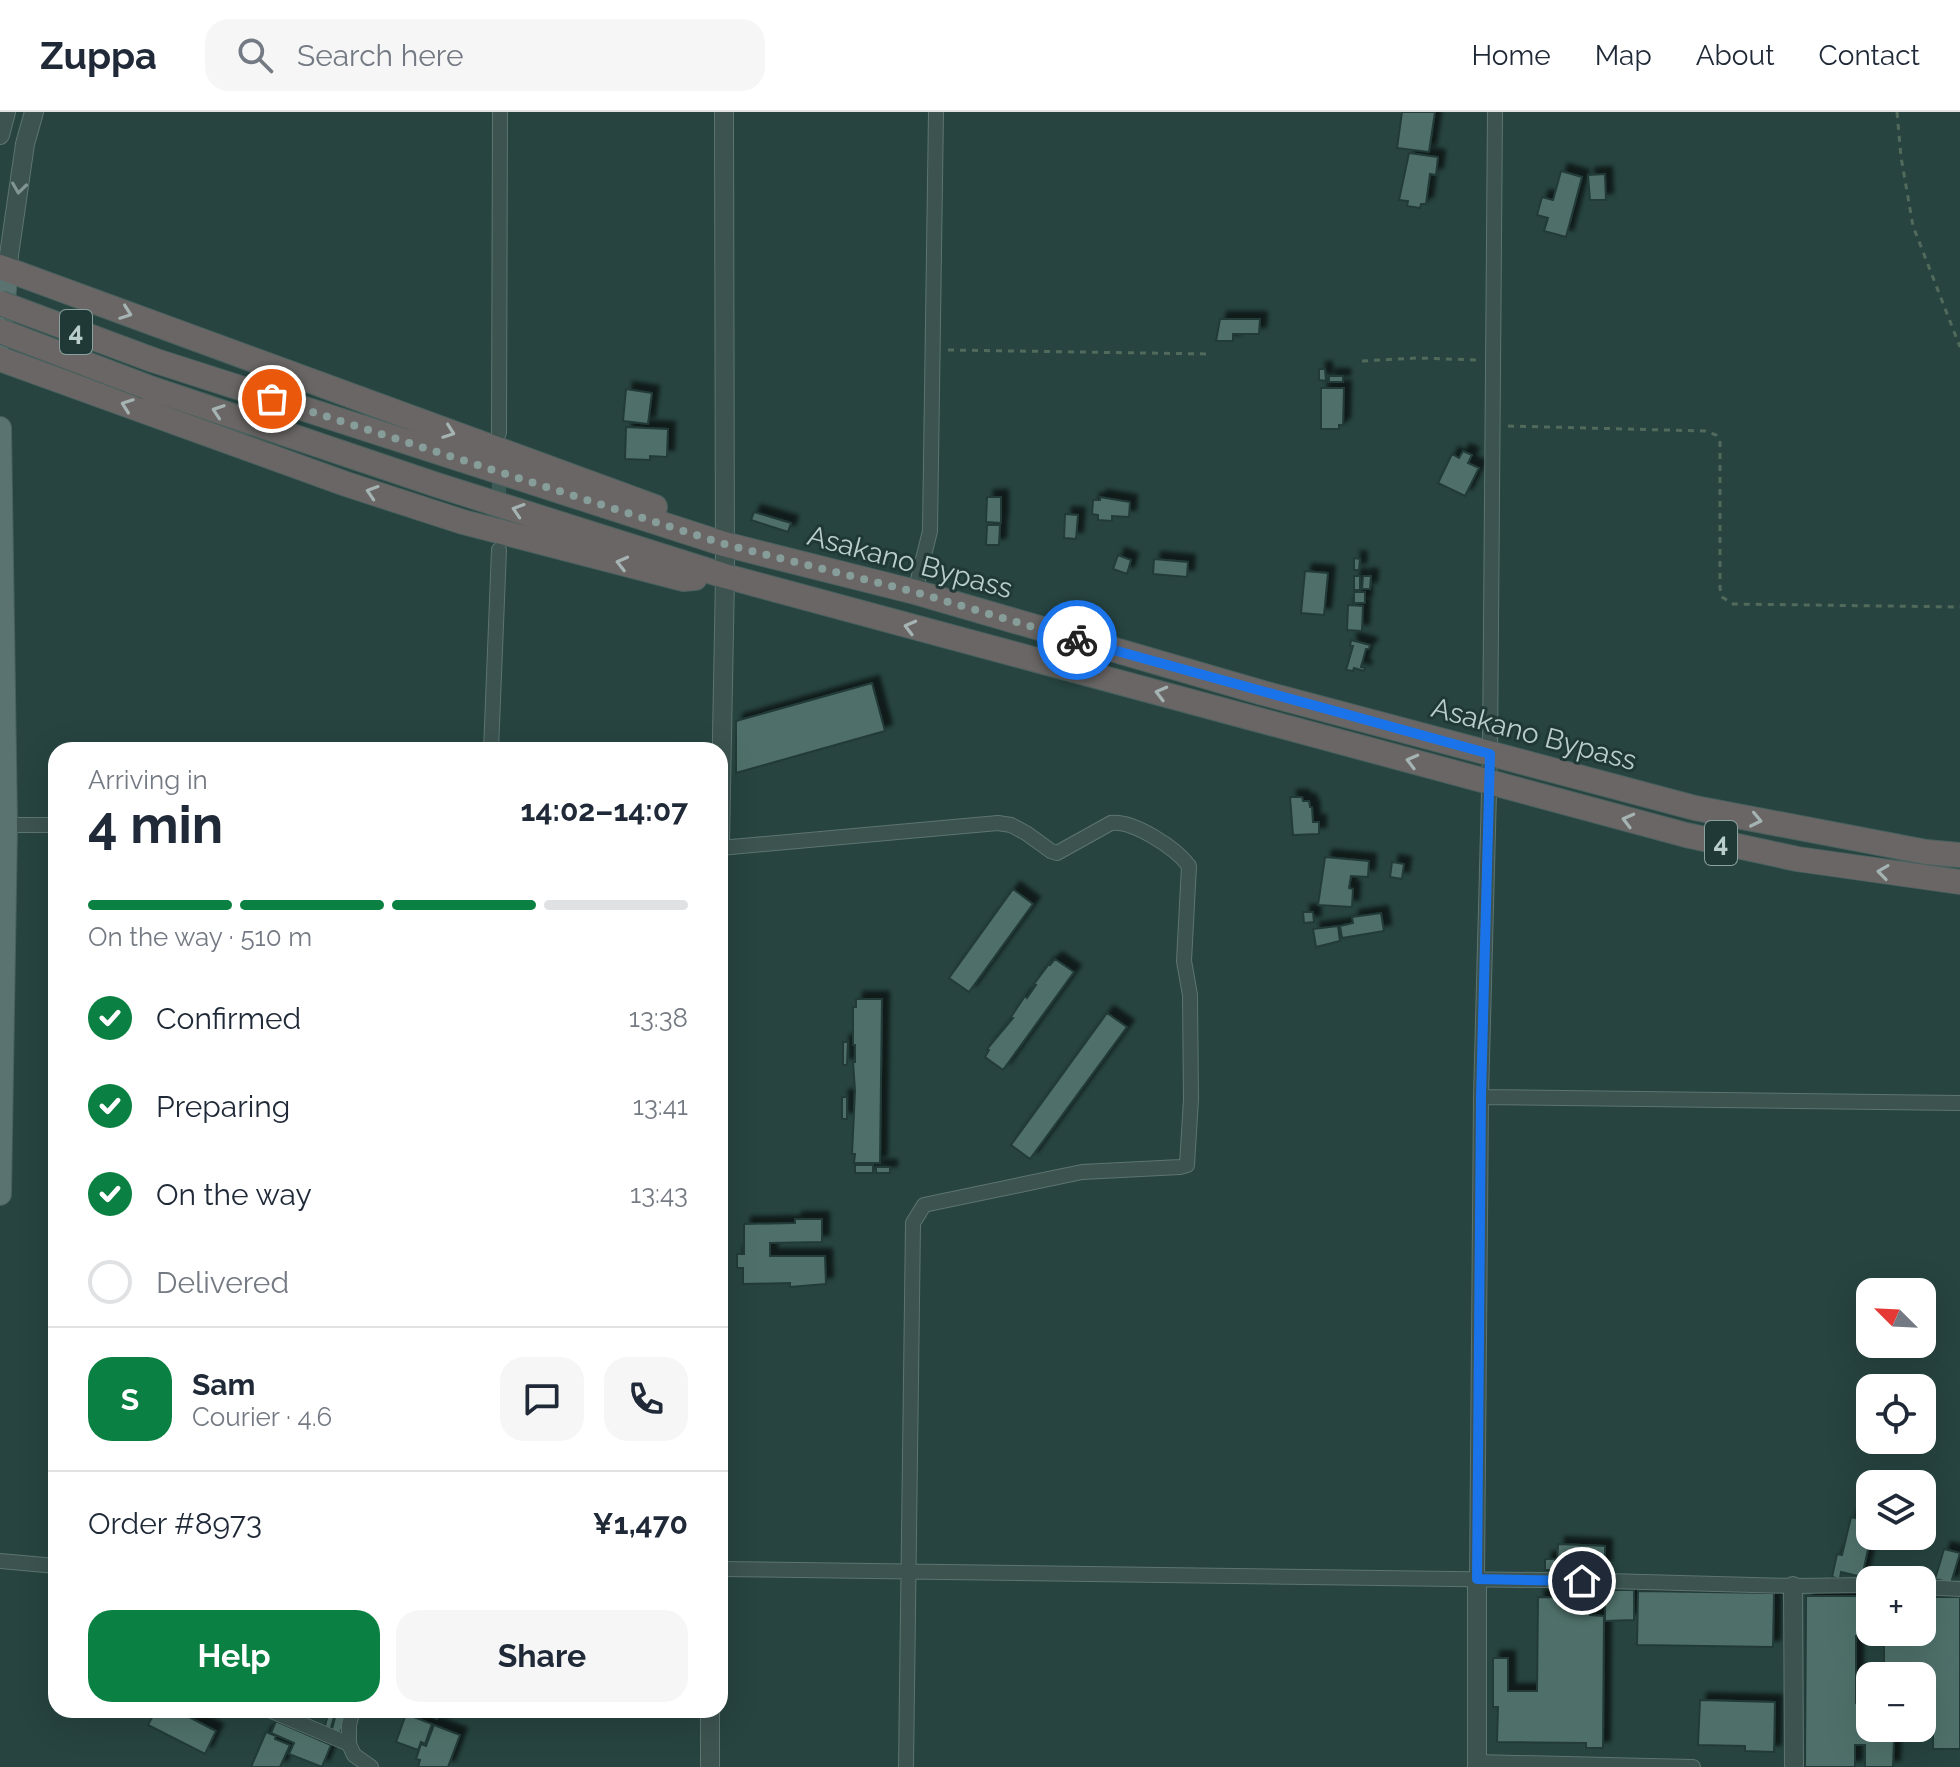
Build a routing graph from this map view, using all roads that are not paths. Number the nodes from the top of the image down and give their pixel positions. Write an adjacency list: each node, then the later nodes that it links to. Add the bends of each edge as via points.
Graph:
1 (6, 112): 7 (street)
2 (34, 112): 8 (street, one-way to 8)
3 (500, 112): 14 (street)
4 (724, 112): 15 (street)
5 (936, 112): 18 (street, via 930,531)
6 (1495, 112): 21 (street)
7 (0, 135)
8 (3, 268): 11 (main road); 14 (highway, one-way to 14)
9 (0, 303): 15 (highway, Asakano Bypass / 4, bridge, via 153,360)
10 (0, 331): 17 (highway, Asakano Bypass / 4, one-way to 10, bridge, via 437,485)
11 (0, 341)
12 (0, 359): 17 (highway, one-way to 12, via 683,579 463,522)
13 (0, 428): 23 (main road)
14 (501, 442): 15 (highway, 4, via 672,513)
15 (724, 544): 17 (street); 18 (highway, Asakano Bypass / 4)
16 (499, 550): 19 (street)
17 (725, 576): 20 (street); 22 (highway, Asakano Bypass / 4, one-way to 17)
18 (915, 592): 21 (highway, Asakano Bypass / 4)
19 (491, 742)
20 (722, 742)
21 (1490, 754): 22 (street); 26 (highway, Asakano Bypass / 4, one-way to 26, via 1695,808)
22 (1488, 782): 27 (highway, Asakano Bypass / 4, one-way to 22, via 1797,859); 28 (street)
23 (3, 825): 24 (street); 30 (main road)
24 (48, 825)
25 (728, 845): 34 (street, via 998,823 1015,827 1057,853 1120,822 1139,829 1189,866 1184,961 1190,995 1187,1165 1082,1172 924,1205 916,1215)
26 (1960, 855)
27 (1960, 882)
28 (1481, 1097): 29 (street); 35 (street)
29 (1960, 1103)
30 (0, 1194)
31 (0, 1561): 32 (street)
32 (48, 1565)
33 (728, 1569): 34 (street)
34 (909, 1573): 35 (street); 47 (street)
35 (1477, 1579): 37 (street); 44 (street)
36 (1856, 1585): 37 (street)
37 (1793, 1586): 49 (street)
38 (1936, 1588): 39 (street)
39 (1960, 1589)
40 (288, 1718): 43 (street)
41 (351, 1718): 43 (street)
42 (710, 1718): 46 (street)
43 (349, 1744): 45 (street)
44 (1477, 1764): 48 (street)
45 (371, 1767)
46 (710, 1767)
47 (906, 1767)
48 (1693, 1767)
49 (1794, 1767)

